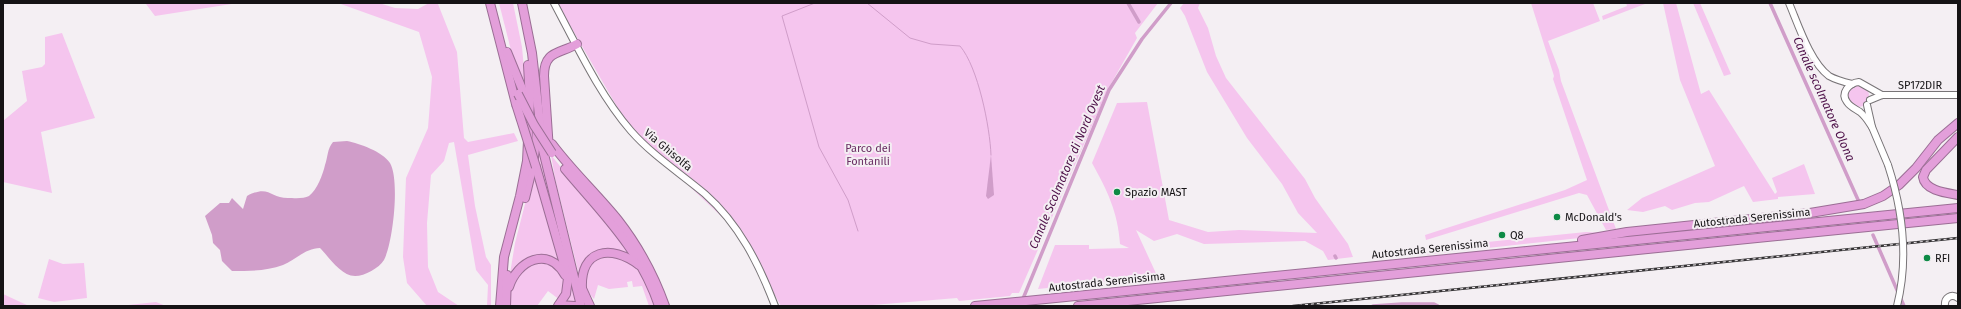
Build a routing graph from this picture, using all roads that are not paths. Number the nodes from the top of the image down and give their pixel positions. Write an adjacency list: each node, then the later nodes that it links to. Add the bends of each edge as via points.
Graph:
1 (490, 3): 8 (highway)
2 (495, 3): 13 (highway)
3 (516, 3): 34 (highway, via 529,74 529,130 524,177 503,268)
4 (522, 3): 18 (highway, via 532,53)
5 (554, 3): 7 (main road, Via Ghisolfa)
6 (1789, 3): 9 (main road, via 1817,63)
7 (577, 44): 28 (highway, via 549,57 544,73 550,165); 31 (main road, Via Ghisolfa, via 615,110 631,131 649,149 705,194 734,226 751,251)
8 (505, 63): 13 (highway); 27 (highway, bridge)
9 (1836, 80): 10 (main road); 12 (main road)
10 (1852, 84): 11 (main road, via 1861,83); 12 (main road)
11 (1869, 88): 15 (main road); 16 (main road)
12 (1845, 94): 17 (main road, via 1847,102)
13 (521, 95): 26 (highway, bridge, via 534,124 552,153 616,227); 40 (highway, via 552,144 633,241 652,273)
14 (1958, 95): 15 (main road, SP172DIR)
15 (1882, 96): 16 (main road)
16 (1868, 102): 17 (main road, via 1859,108); 20 (main road)
17 (1852, 106): 20 (main road)
18 (538, 120): 29 (highway, via 533,165 508,267); 37 (highway, via 544,158)
19 (1958, 123): 25 (highway, via 1933,145 1900,185 1864,204 1810,213 1620,233 1552,243)
20 (1872, 127): 43 (main road, bridge, via 1888,165 1899,203 1903,234 1902,274)
21 (1958, 137): 22 (highway, via 1926,170 1923,177 1934,189)
22 (1958, 195)
23 (1958, 208): 25 (highway, Autostrada Serenissima)
24 (1958, 218): 42 (highway, Autostrada Serenissima)
25 (1520, 252): 41 (highway, Autostrada Serenissima)
26 (643, 268): 28 (highway, via 622,254 601,254 592,258 586,268); 39 (highway)
27 (568, 283): 29 (highway, via 555,263 546,259 534,260 525,263 518,270 510,283); 33 (highway, via 566,294)
28 (582, 290): 38 (highway)
29 (507, 296): 35 (highway)
30 (1958, 298): 32 (main road, via 1950,296)
31 (774, 303)
32 (1945, 303): 44 (main road)
33 (559, 305): 36 (highway)
34 (500, 306)
35 (506, 306)
36 (575, 306)
37 (582, 306)
38 (590, 306)
39 (659, 306)
40 (665, 306)
41 (975, 306)
42 (1078, 306)
43 (1897, 306)
44 (1941, 306)

